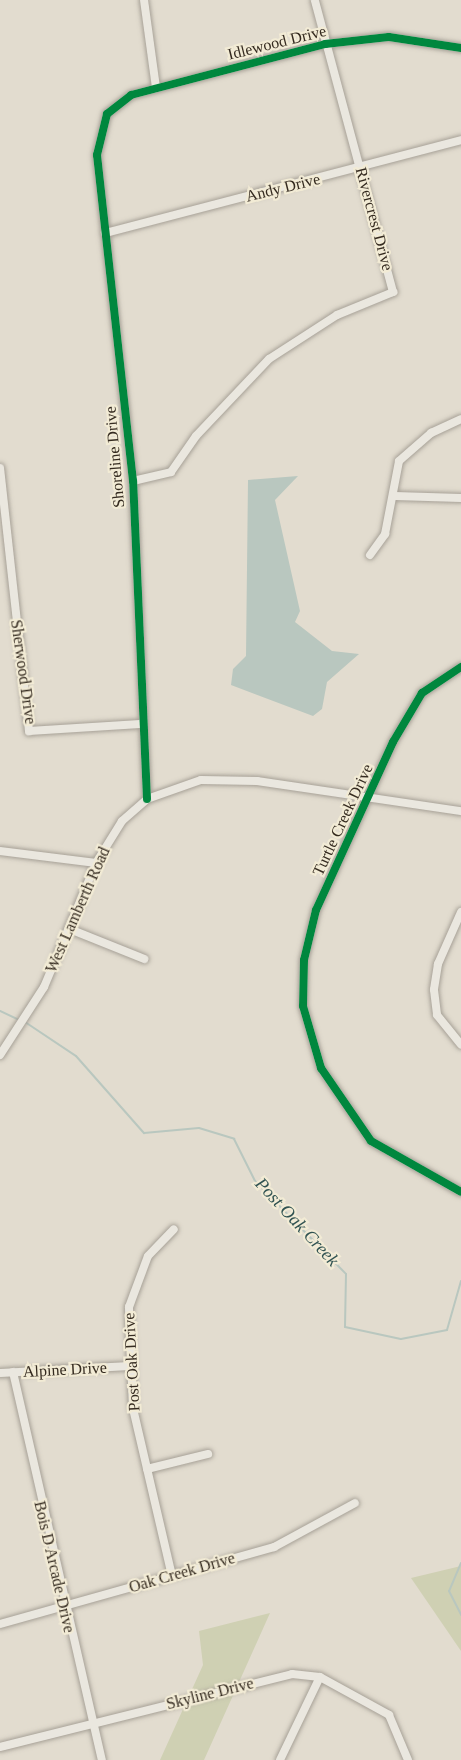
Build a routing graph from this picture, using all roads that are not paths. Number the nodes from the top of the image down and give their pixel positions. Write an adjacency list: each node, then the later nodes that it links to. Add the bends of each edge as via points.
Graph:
1 (144, 0): 5 (street)
2 (315, 0): 3 (street, Rivercrest Drive)
3 (325, 44): 4 (street, Idlewood Drive, via 389,37); 5 (street, Idlewood Drive); 8 (street, Rivercrest Drive)
4 (461, 48)
5 (156, 88): 6 (street, Idlewood Drive, via 131,95)
6 (107, 114): 9 (street, Shoreline Drive, via 97,155)
7 (461, 140): 8 (street, Andy Drive)
8 (361, 168): 9 (street, Andy Drive); 12 (street, Rivercrest Drive, via 393,292 337,315 269,359 196,436 171,472)
9 (105, 233): 12 (street, Shoreline Drive)
10 (461, 419): 13 (street, via 431,433 399,461)
11 (0, 468): 15 (street, Sherwood Drive)
12 (133, 481): 18 (street, Shoreline Drive)
13 (396, 496): 14 (street); 16 (street, via 385,534)
14 (461, 498)
15 (2, 510): 18 (street, Sherwood Drive, via 29,731)
16 (370, 555)
17 (458, 672): 19 (street, Turtle Creek Drive, via 422,693 393,742)
18 (140, 723): 20 (street, Shoreline Drive)
19 (371, 798): 20 (street, West Lamberth Road, via 201,780); 21 (street, West Lamberth Road); 29 (street, Turtle Creek Drive, via 316,910 304,983 312,1051 337,1100 371,1141)
20 (147, 799): 23 (street, West Lamberth Road, via 122,821)
21 (461, 811)
22 (0, 850): 23 (street)
23 (96, 863): 25 (street, West Lamberth Road)
24 (461, 912): 27 (street, via 438,964 434,990 437,1015)
25 (72, 930): 26 (street); 28 (street, West Lamberth Road, via 44,987)
26 (144, 959)
27 (461, 1045)
28 (0, 1054)
29 (461, 1192)
30 (174, 1229): 31 (street, Post Oak Drive, via 148,1256 129,1307)
31 (130, 1366): 32 (street, Alpine Drive); 35 (street, Post Oak Drive)
32 (13, 1372): 33 (street, Alpine Drive); 38 (street, Bois D Arcade Drive)
33 (0, 1373)
34 (208, 1454): 35 (street)
35 (147, 1469): 37 (street, Post Oak Drive)
36 (355, 1503): 37 (street, Oak Creek Drive, via 274,1547)
37 (172, 1576): 38 (street, Oak Creek Drive)
38 (63, 1606): 39 (street, Oak Creek Drive); 41 (street, Bois D Arcade Drive)
39 (0, 1624)
40 (320, 1677): 41 (street, Skyline Drive, via 292,1674); 44 (street); 45 (street, Skyline Drive, via 389,1715 402,1736)
41 (92, 1723): 42 (street, Skyline Drive); 43 (street, Bois D Arcade Drive)
42 (0, 1747)
43 (102, 1760)
44 (280, 1760)
45 (408, 1760)

